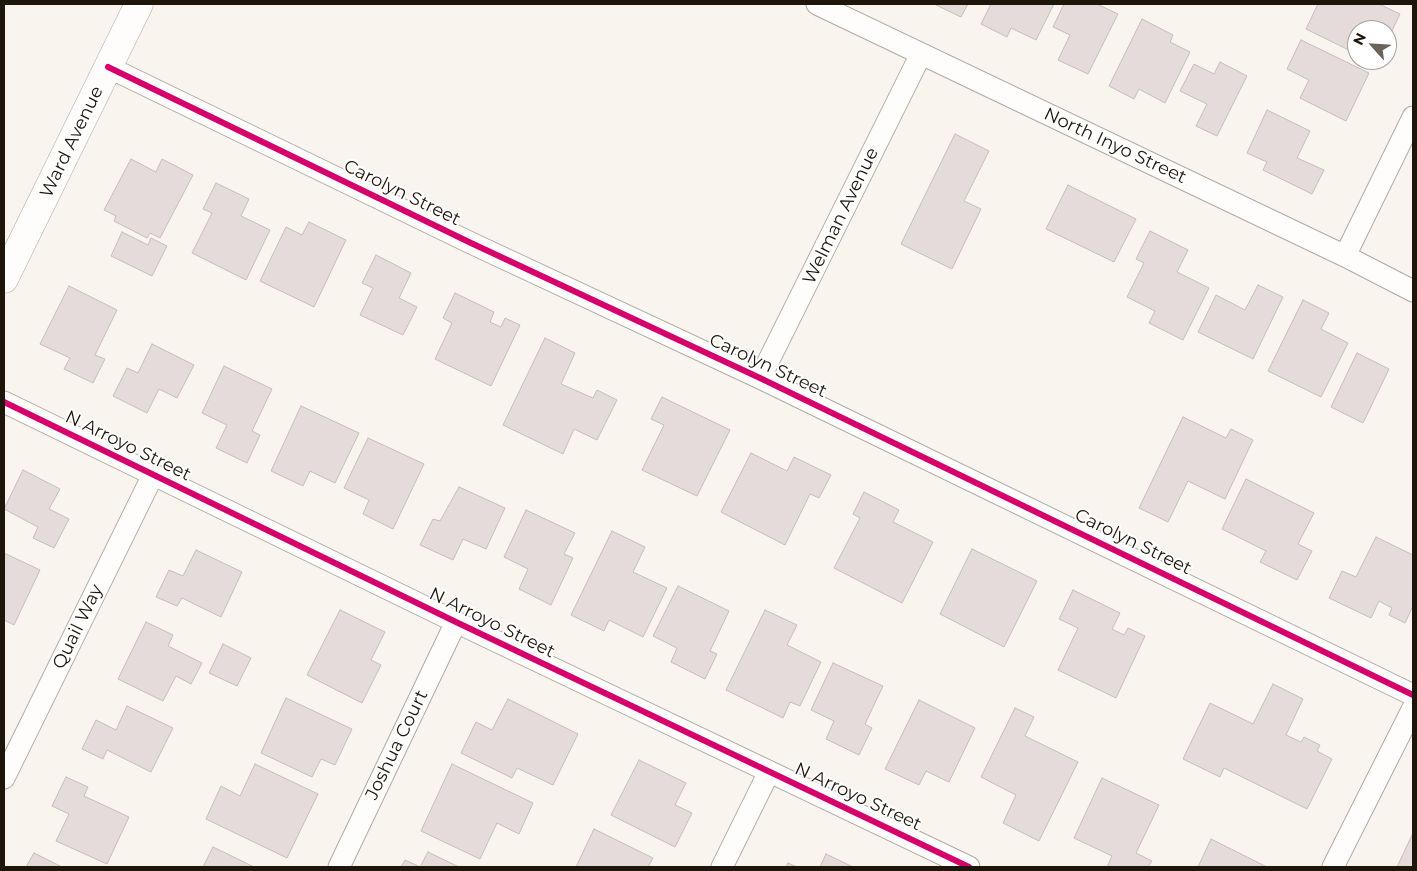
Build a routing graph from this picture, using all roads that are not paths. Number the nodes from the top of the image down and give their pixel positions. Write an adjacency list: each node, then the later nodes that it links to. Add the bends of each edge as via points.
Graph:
1 (139, 4): 4 (street, Ward Avenue)
2 (816, 4): 3 (street, North Inyo Street)
3 (921, 54): 6 (street, North Inyo Street); 9 (street, Welman Avenue)
4 (108, 67): 7 (street, Ward Avenue); 9 (street, Carolyn Street, via 471,243)
5 (1413, 117): 6 (street)
6 (1345, 256): 8 (street, North Inyo Street)
7 (4, 279)
8 (1413, 291)
9 (760, 378): 13 (street, Carolyn Street)
10 (4, 402): 11 (street, N Arroyo Street)
11 (153, 475): 12 (street, N Arroyo Street); 16 (street, Quail Way)
12 (456, 622): 15 (street, N Arroyo Street); 17 (street, Joshua Court)
13 (1413, 695)
14 (1413, 708): 20 (street)
15 (769, 772): 18 (street); 19 (street, N Arroyo Street)
16 (4, 778)
17 (339, 867)
18 (722, 867)
19 (970, 867)
20 (1333, 867)

